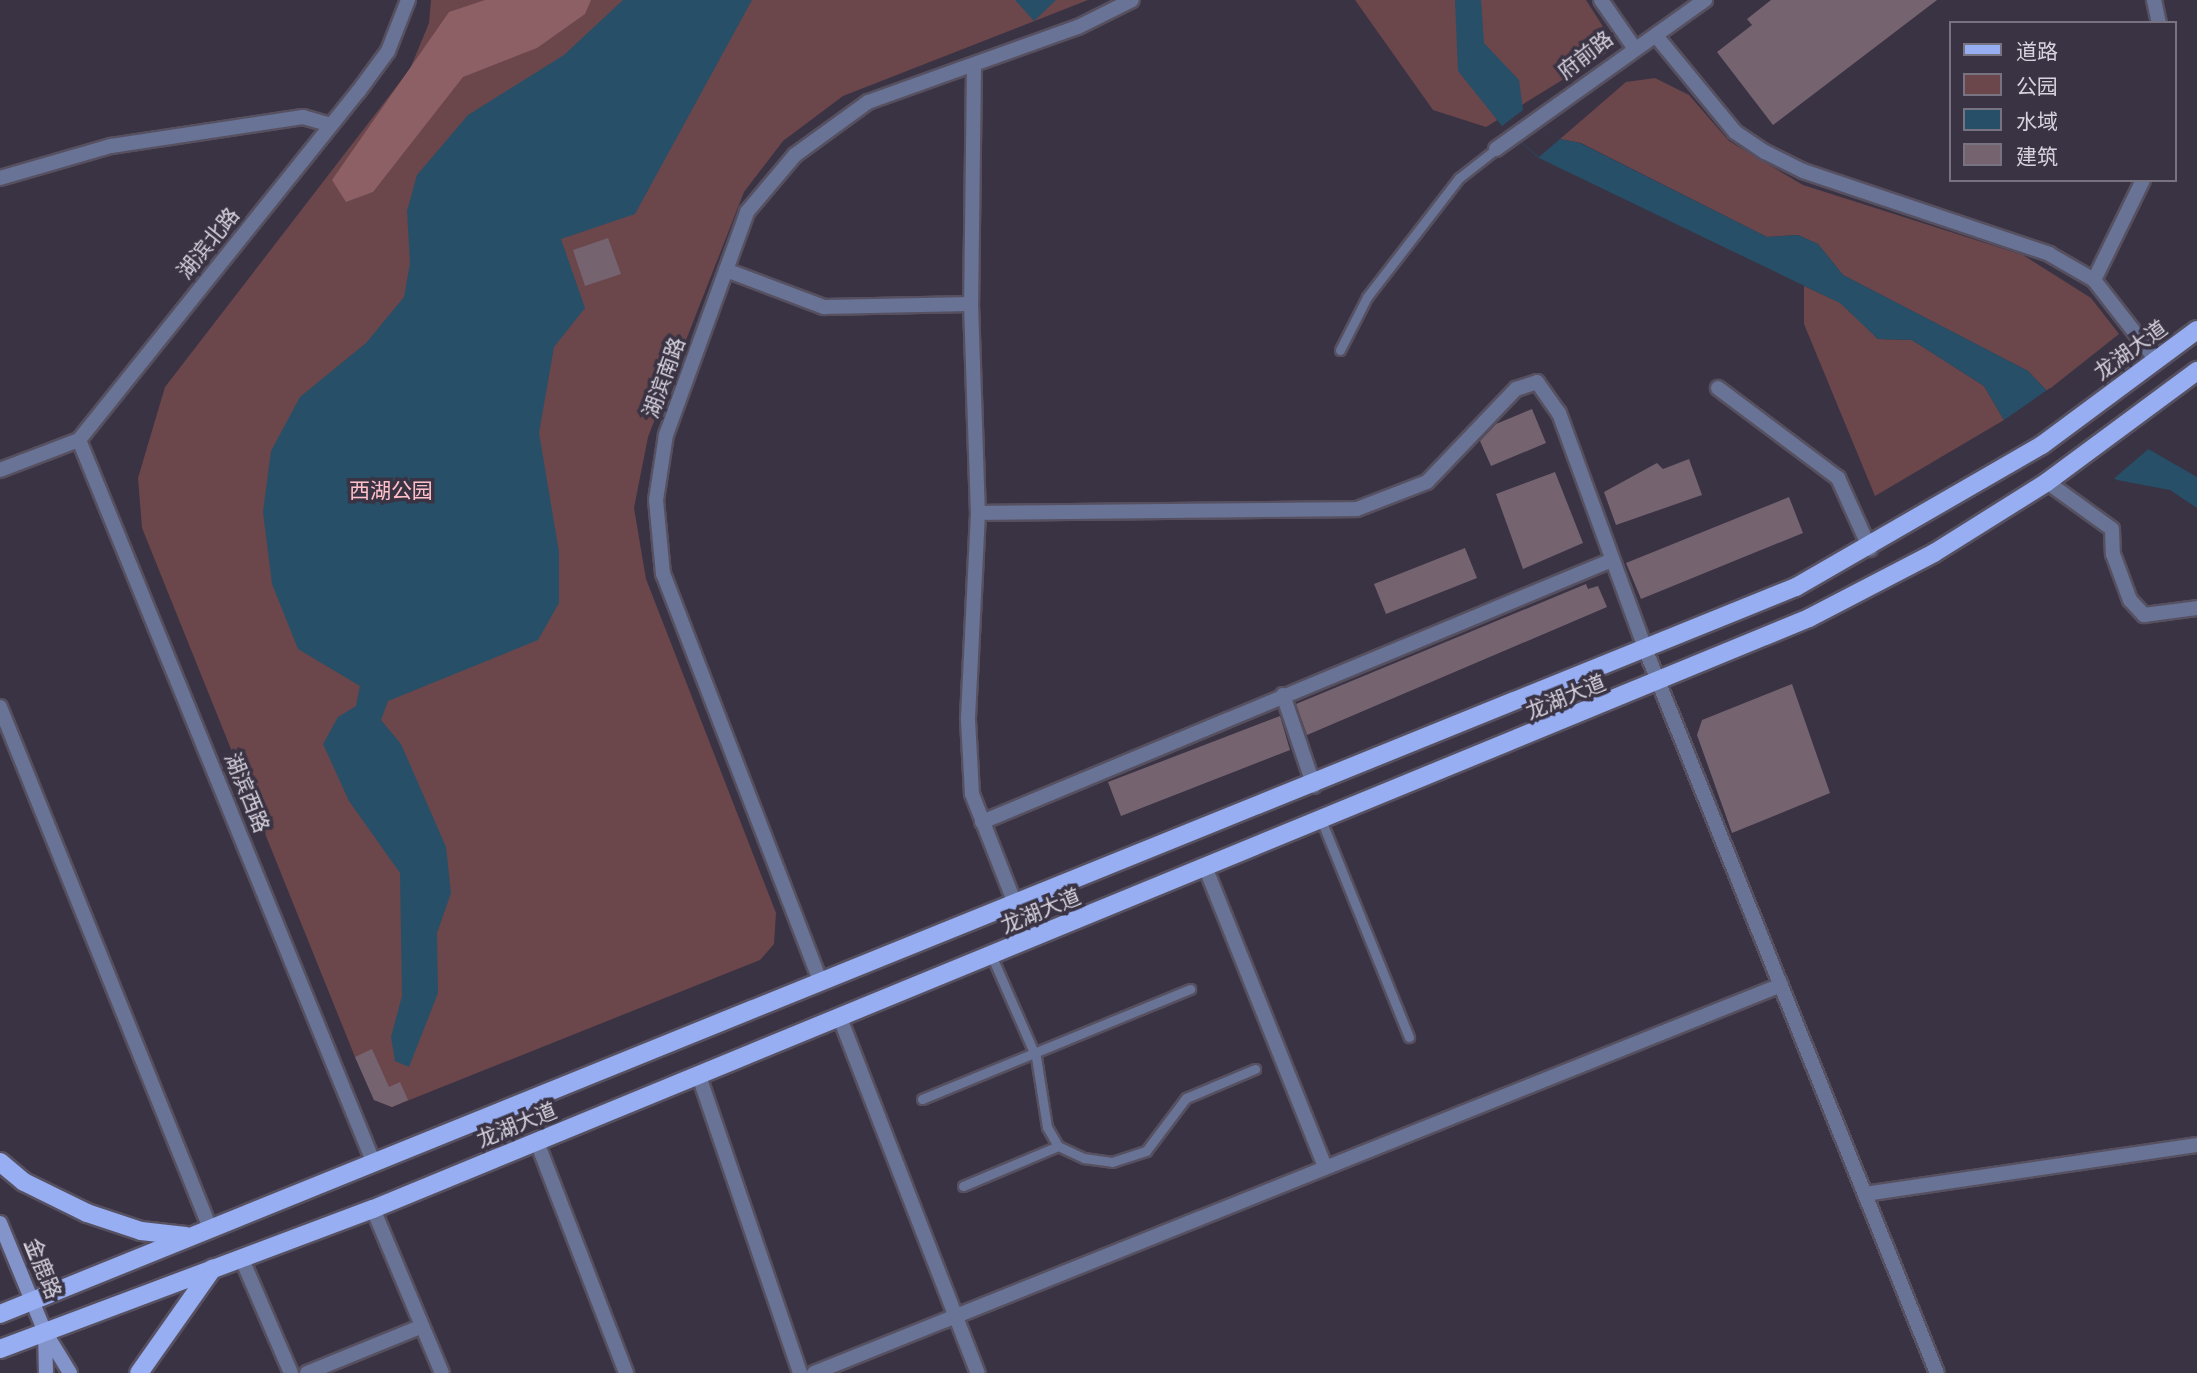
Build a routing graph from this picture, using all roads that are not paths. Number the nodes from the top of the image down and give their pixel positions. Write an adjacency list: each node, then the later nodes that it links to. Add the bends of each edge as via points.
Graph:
1 (408, 0): 10 (street, 湖滨北路, via 388,51)
2 (1132, 0): 9 (street, 湖滨南路)
3 (1601, 0): 8 (street)
4 (1705, 0): 7 (street, 府前路)
5 (2154, 0): 6 (street)
6 (2159, 21)
7 (1657, 37): 8 (street, 府前路); 15 (street, via 1735,132 1765,152 1803,171 2049,254)
8 (1633, 46): 11 (street, 府前路, via 1541,120)
9 (974, 67): 14 (street, 湖滨南路, via 869,102 795,155 747,212); 16 (street)
10 (331, 125): 12 (street, via 303,117 111,146); 22 (street, 湖滨北路)
11 (1496, 149): 18 (lane, via 1459,178 1384,275)
12 (0, 178)
13 (2142, 182): 15 (street)
14 (726, 270): 16 (street, via 824,307); 39 (street, 湖滨南路, via 666,435 656,500 663,574)
15 (2094, 280): 19 (street)
16 (971, 304): 25 (street)
17 (2197, 330): 19 (main road, 龙湖大道)
18 (1340, 350)
19 (2156, 360): 26 (main road, 龙湖大道, via 2042,445)
20 (2197, 372): 24 (main road, 龙湖大道)
21 (1718, 388): 26 (street, via 1838,478)
22 (79, 440): 23 (street); 51 (street, 湖滨西路)
23 (0, 470)
24 (2047, 482): 28 (street, via 2112,529 2121,577 2144,615); 30 (main road, 龙湖大道, via 1832,606)
25 (978, 513): 27 (street, via 1357,509 1427,482 1516,389 1537,382 1559,413); 34 (street, via 968,720 972,794)
26 (1870, 549): 29 (main road, 龙湖大道)
27 (1612, 560): 29 (street); 31 (street)
28 (2197, 608)
29 (1646, 651): 30 (street); 33 (main road, 龙湖大道)
30 (1660, 684): 35 (main road, 龙湖大道); 40 (street)
31 (1283, 695): 33 (street); 34 (street)
32 (0, 707): 58 (street)
33 (1314, 786): 37 (main road, 龙湖大道)
34 (982, 822): 37 (street)
35 (1322, 822): 36 (main road, 龙湖大道); 43 (lane)
36 (1206, 869): 38 (main road, 龙湖大道); 53 (street)
37 (1016, 906): 39 (main road, 龙湖大道)
38 (992, 957): 42 (main road, 龙湖大道); 44 (lane)
39 (821, 983): 51 (main road, 龙湖大道)
40 (1781, 985): 53 (street); 55 (street)
41 (1190, 989): 44 (lane)
42 (840, 1018): 46 (main road, 龙湖大道); 64 (street)
43 (1409, 1037)
44 (1036, 1057): 47 (lane); 50 (lane, via 1046,1127)
45 (1255, 1069): 50 (lane, via 1186,1098 1146,1151 1112,1162)
46 (699, 1076): 48 (main road, 龙湖大道); 75 (street)
47 (922, 1099)
48 (537, 1142): 56 (main road, 龙湖大道); 74 (street)
49 (2197, 1145): 55 (street)
50 (1058, 1146): 54 (lane)
51 (373, 1161): 58 (main road, 龙湖大道)
52 (0, 1162): 59 (main road, via 24,1182 87,1213 141,1231)
53 (1325, 1167): 64 (street)
54 (963, 1186)
55 (1865, 1194): 78 (street)
56 (373, 1209): 60 (main road, 龙湖大道); 65 (street)
57 (0, 1223): 62 (street, 金鹿路)
58 (210, 1228): 59 (main road, 龙湖大道)
59 (190, 1236): 62 (main road, 龙湖大道)
60 (241, 1257): 61 (main road, 龙湖大道); 71 (street)
61 (214, 1267): 66 (main road, 龙湖大道); 70 (main road, via 153,1345)
62 (33, 1301): 63 (main road, 龙湖大道); 66 (street, 金鹿路)
63 (0, 1314)
64 (956, 1315): 76 (street); 77 (street)
65 (422, 1326): 72 (street); 73 (street)
66 (45, 1332): 67 (main road, 龙湖大道); 68 (street, 金鹿路); 69 (street, 金鹿路)
67 (0, 1349)
68 (46, 1373)
69 (70, 1373)
70 (139, 1373)
71 (291, 1373)
72 (307, 1373)
73 (442, 1373)
74 (626, 1373)
75 (800, 1373)
76 (814, 1373)
77 (978, 1373)
78 (1937, 1373)

